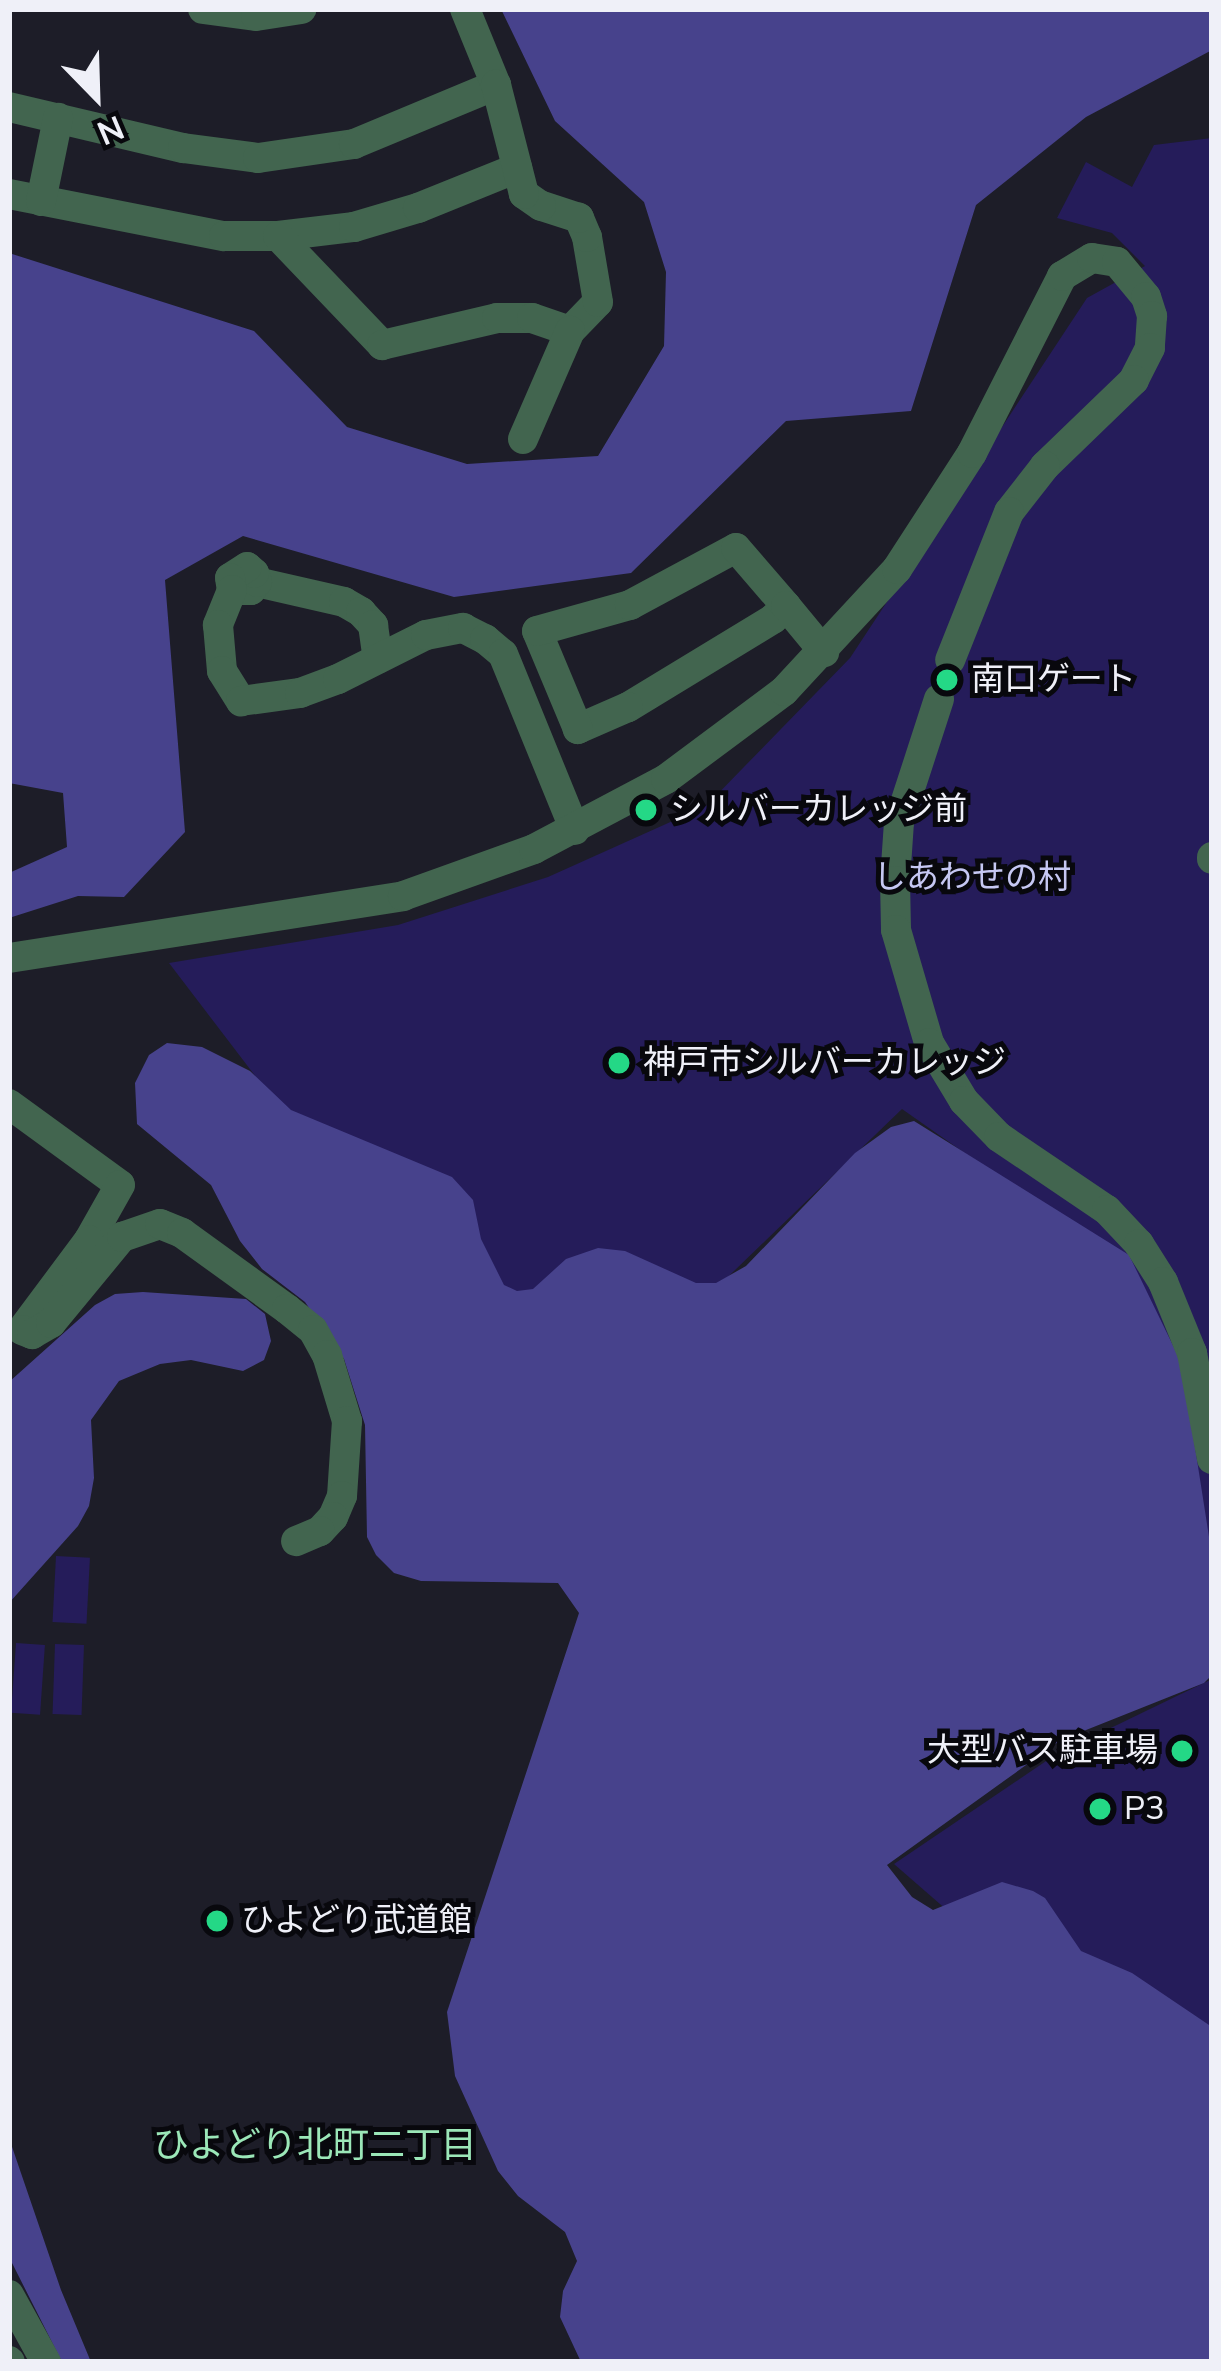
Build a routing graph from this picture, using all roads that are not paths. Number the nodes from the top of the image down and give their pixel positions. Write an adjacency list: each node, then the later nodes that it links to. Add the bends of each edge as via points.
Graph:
1 (203, 9): 2 (street, via 256,16)
2 (301, 9)
3 (465, 9): 4 (street)
4 (496, 86): 6 (street, via 354,144 258,158); 7 (street)
5 (9, 106): 6 (street)
6 (58, 118): 9 (street)
7 (517, 168): 10 (street, via 355,227); 11 (street, via 524,194 579,218 587,237 598,302)
8 (9, 194): 9 (street)
9 (41, 201): 10 (street, via 224,236)
10 (278, 236): 11 (street, via 382,345 497,318 532,318)
11 (570, 331): 12 (street)
12 (523, 439)
13 (786, 606): 13 (street, via 736,548 630,605 537,631 578,730); 14 (street)
14 (824, 652): 16 (street, via 939,509 1062,276 1092,258 1117,262 1146,297 1150,348 1134,380 1009,512); 18 (street, via 730,735)
15 (378, 659): 15 (street, via 300,693 241,701 222,671 218,625 244,586 344,602 373,625); 18 (street, via 426,635 463,628 503,654)
16 (950, 660)
17 (939, 699): 22 (street, via 899,821 895,881 896,930 929,1043 964,1100 1000,1137 1107,1210 1138,1244 1192,1353)
18 (575, 830): 19 (street, via 470,876 383,900)
19 (9, 958)
20 (9, 1104): 21 (street, via 120,1185)
21 (16, 1336): 23 (street, via 51,1323 122,1237 160,1224 287,1309 314,1330 327,1354 347,1421 333,1517)
22 (1212, 1460)
23 (296, 1540)
24 (9, 2295): 25 (street)
25 (46, 2362)

